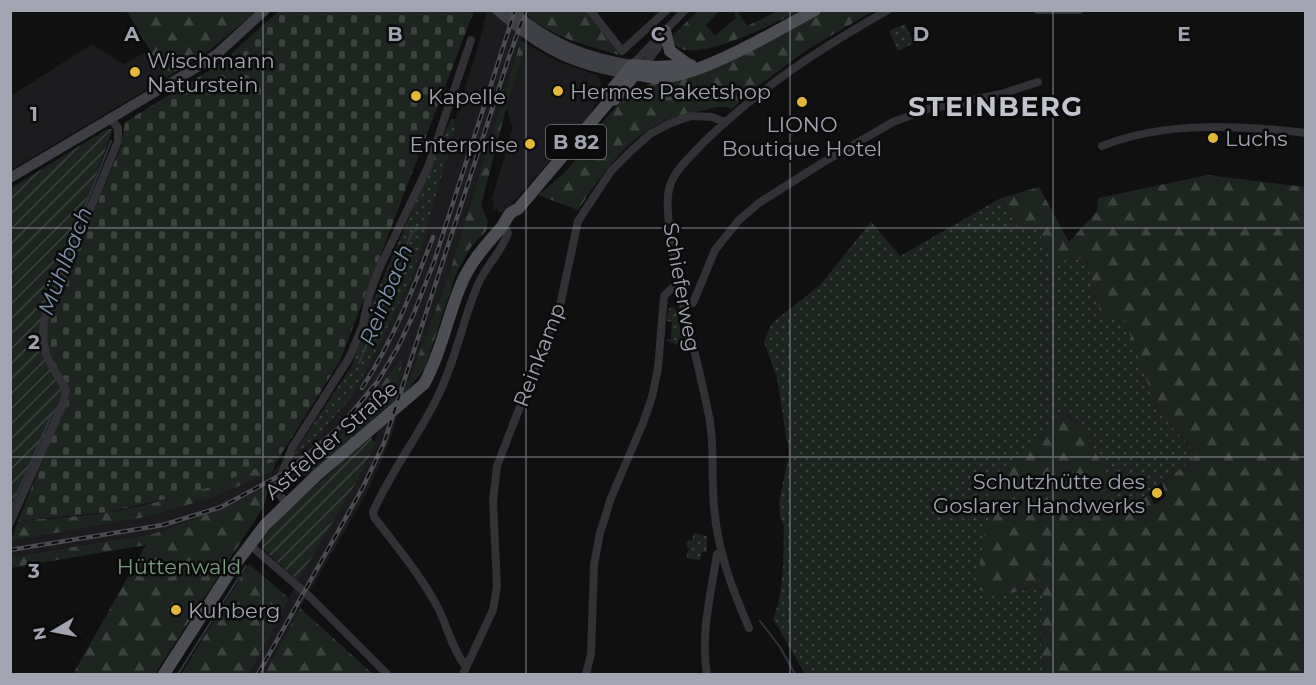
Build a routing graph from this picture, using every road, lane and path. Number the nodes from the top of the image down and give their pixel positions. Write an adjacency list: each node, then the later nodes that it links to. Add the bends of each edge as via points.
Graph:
1 (265, 10): 17 (main road, via 217,54)
2 (497, 10): 15 (main road, via 552,51 585,64)
3 (511, 10): 15 (main road, via 536,32 568,49)
4 (590, 10): 5 (street, via 624,51)
5 (667, 10)
6 (685, 10): 11 (street, Astfelder Straße)
7 (815, 10): 14 (main road)
8 (888, 10): 18 (street, Schieferweg, via 782,75)
9 (1038, 10): 10 (street)
10 (1079, 10)
11 (665, 31): 13 (main road, via 670,51); 15 (street, Astfelder Straße, via 657,49)
12 (471, 40): 25 (street, via 428,168 379,269 349,358 286,458 277,491)
13 (689, 65): 14 (main road); 15 (main road)
14 (705, 65): 15 (main road, via 653,78)
15 (634, 70): 22 (main road, Astfelder Straße / B 82, via 615,99 610,100 518,209 513,221)
16 (1038, 82): 24 (street, via 928,109 893,123 822,163 740,220 715,250 693,303)
17 (111, 119): 21 (main road); 26 (street, via 118,128 118,141 44,321 42,340 47,360 66,390 63,404)
18 (725, 122): 23 (street, Schieferweg, via 678,170 669,189 669,224); 30 (street, Reinkamp, via 691,116 650,134 611,171 578,220 561,301 497,466 493,501 497,586 492,610)
19 (1305, 133): 20 (street, via 1260,129 1166,130 1129,136)
20 (1102, 146)
21 (10, 178)
22 (503, 226): 25 (main road, Astfelder Straße / B 82, via 467,271 424,384); 30 (street, via 508,233 506,239 477,288 447,377 373,512 417,572 438,609)
23 (678, 282): 24 (street, Schieferweg); 33 (street, via 664,296 652,397 600,533)
24 (683, 306): 28 (street, Schieferweg, via 712,435 714,504)
25 (286, 503): 27 (main road, Astfelder Straße / B 82)
26 (10, 523)
27 (249, 544): 31 (main road, Astfelder Straße / B 82); 32 (street, via 309,596)
28 (722, 552): 29 (street, Schieferweg); 34 (street, via 717,554 707,620)
29 (749, 628)
30 (464, 671)
31 (164, 675)
32 (387, 675)
33 (586, 675)
34 (707, 675)

